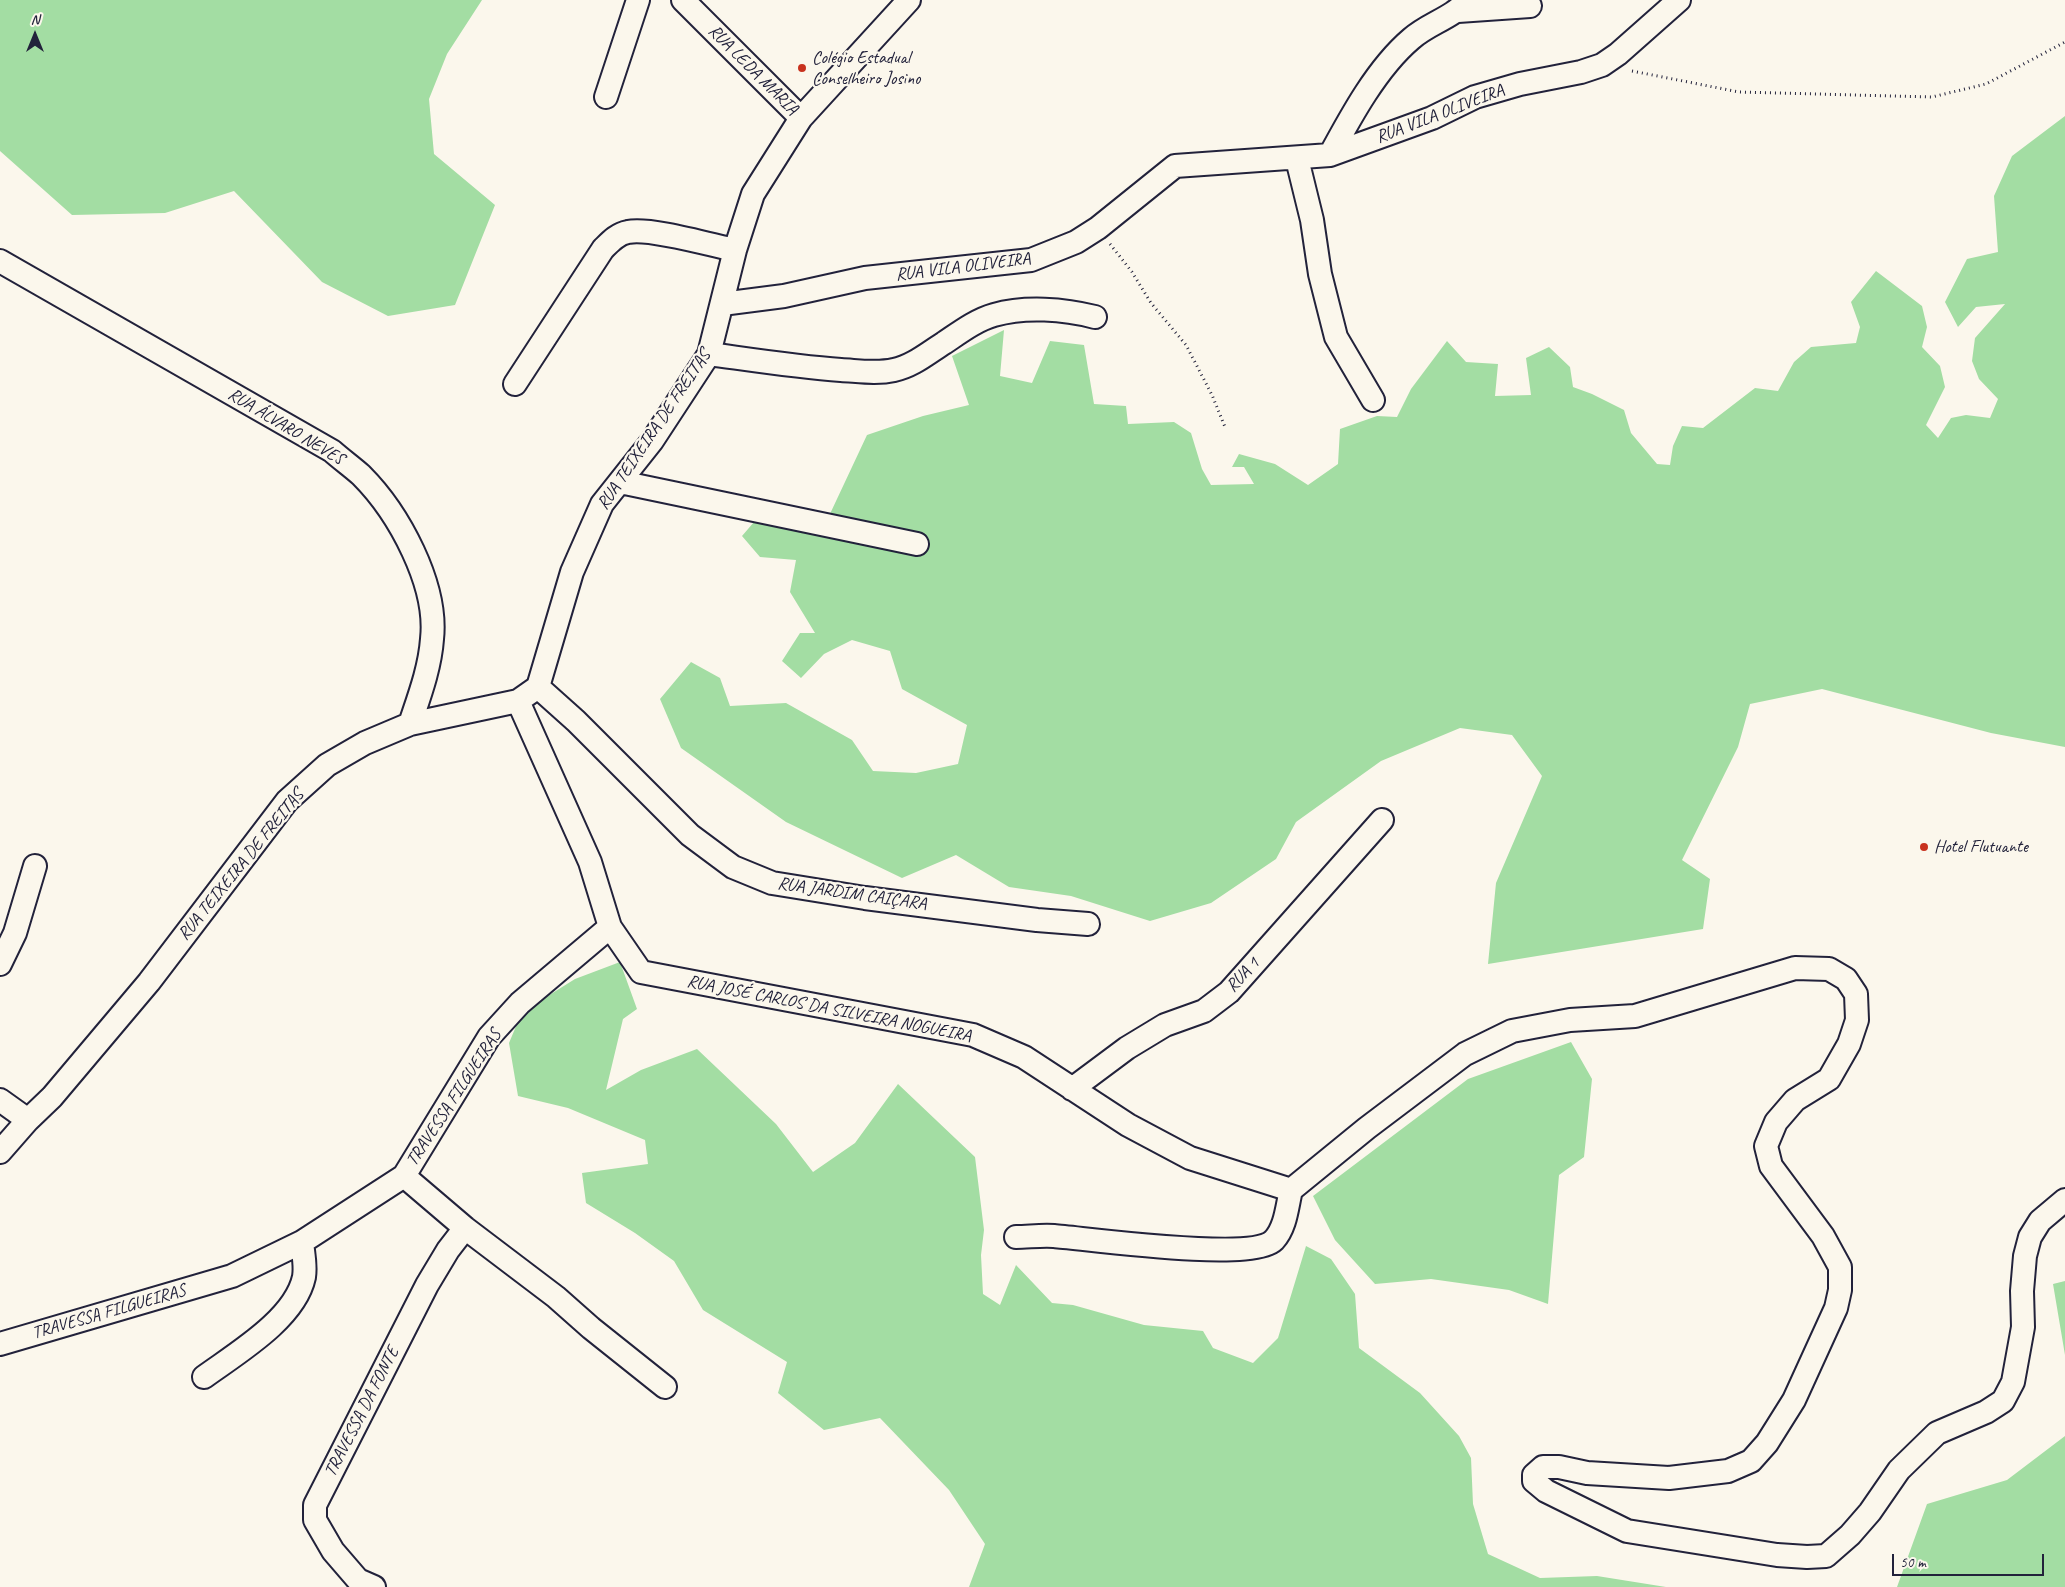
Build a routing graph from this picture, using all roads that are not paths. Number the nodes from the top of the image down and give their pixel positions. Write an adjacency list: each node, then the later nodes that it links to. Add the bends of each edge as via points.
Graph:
1 (638, 0): 7 (street)
2 (683, 0): 8 (street, RUA LEDA MARIA)
3 (909, 0): 8 (street, RUA TEIXEIRA DE FREITAS)
4 (1679, 0): 9 (street, RUA VILA OLIVEIRA, via 1602,65 1475,96 1432,118)
5 (1463, 6): 6 (street); 9 (street, via 1412,38 1356,108)
6 (1530, 6)
7 (606, 97)
8 (801, 118): 11 (street, RUA TEIXEIRA DE FREITAS, via 752,194)
9 (1330, 155): 10 (street, RUA VILA OLIVEIRA)
10 (1297, 159): 13 (street, RUA VILA OLIVEIRA, via 1175,166 1098,228 1076,242 1031,260 865,278 784,296); 17 (street, via 1336,337)
11 (735, 250): 13 (street, RUA TEIXEIRA DE FREITAS); 16 (street, via 643,231 627,232 613,238)
12 (0, 261): 22 (street, RUA ÁLVARO NEVES, via 332,451 362,476 406,537 423,574 431,605 433,639)
13 (722, 304): 15 (street, RUA TEIXEIRA DE FREITAS)
14 (1095, 317): 15 (street, via 1050,310 993,315 911,364 875,372 800,368)
15 (709, 354): 18 (street, RUA TEIXEIRA DE FREITAS, via 652,441)
16 (515, 384)
17 (1373, 400)
18 (620, 482): 19 (street); 20 (street, RUA TEIXEIRA DE FREITAS, via 602,504 572,572)
19 (917, 544)
20 (538, 687): 21 (street, RUA TEIXEIRA DE FREITAS); 25 (street, RUA JARDIM CAIÇARA, via 690,835 734,867 772,883 866,898)
21 (518, 701): 22 (street, RUA TEIXEIRA DE FREITAS); 26 (street, RUA JOSÉ CARLOS DA SILVEIRA NOGUEIRA, via 590,862)
22 (410, 724): 30 (street, RUA TEIXEIRA DE FREITAS, via 327,764 287,801 149,982 52,1097)
23 (1382, 820): 28 (street, RUA 1, via 1229,992 1204,1011 1165,1025 1127,1048)
24 (35, 866): 27 (street, via 15,933)
25 (1088, 924)
26 (610, 927): 28 (street, RUA JOSÉ CARLOS DA SILVEIRA NOGUEIRA, via 641,972 973,1035 1024,1056); 32 (street, TRAVESSA FILGUEIRAS, via 520,1003 489,1037)
27 (0, 964)
28 (1072, 1089): 33 (street, RUA JOSÉ CARLOS DA SILVEIRA NOGUEIRA, via 1128,1125 1190,1158)
29 (0, 1100): 30 (street)
30 (28, 1120): 31 (street, RUA TEIXEIRA DE FREITAS)
31 (0, 1152)
32 (404, 1176): 35 (street); 37 (street, TRAVESSA FILGUEIRAS)
33 (1291, 1190): 34 (street, via 1465,1054 1512,1031 1570,1020 1635,1016 1795,968 1829,969 1846,978 1856,994 1857,1020 1849,1044 1829,1079 1795,1100 1776,1122 1766,1146 1771,1166 1823,1236 1840,1268 1836,1308 1794,1400 1751,1461 1728,1471 1669,1478 1543,1467 1534,1475 1534,1481 1546,1491 1627,1531 1758,1553 1807,1557 1826,1556 1850,1536 1899,1470 1937,1432 1986,1412 2003,1401 2013,1382 2023,1327 2022,1291 2030,1237 2040,1221); 36 (street, via 1282,1226 1273,1240 1263,1246 1184,1249 1051,1236)
34 (2065, 1200)
35 (465, 1228): 40 (street, via 556,1297); 41 (street, TRAVESSA DA FONTE, via 427,1285 315,1505 315,1520 333,1551 358,1580)
36 (1016, 1237)
37 (302, 1242): 38 (street, TRAVESSA FILGUEIRAS, via 232,1276); 39 (street, via 304,1278 288,1309 255,1341)
38 (0, 1344)
39 (204, 1377)
40 (665, 1387)
41 (374, 1587)

